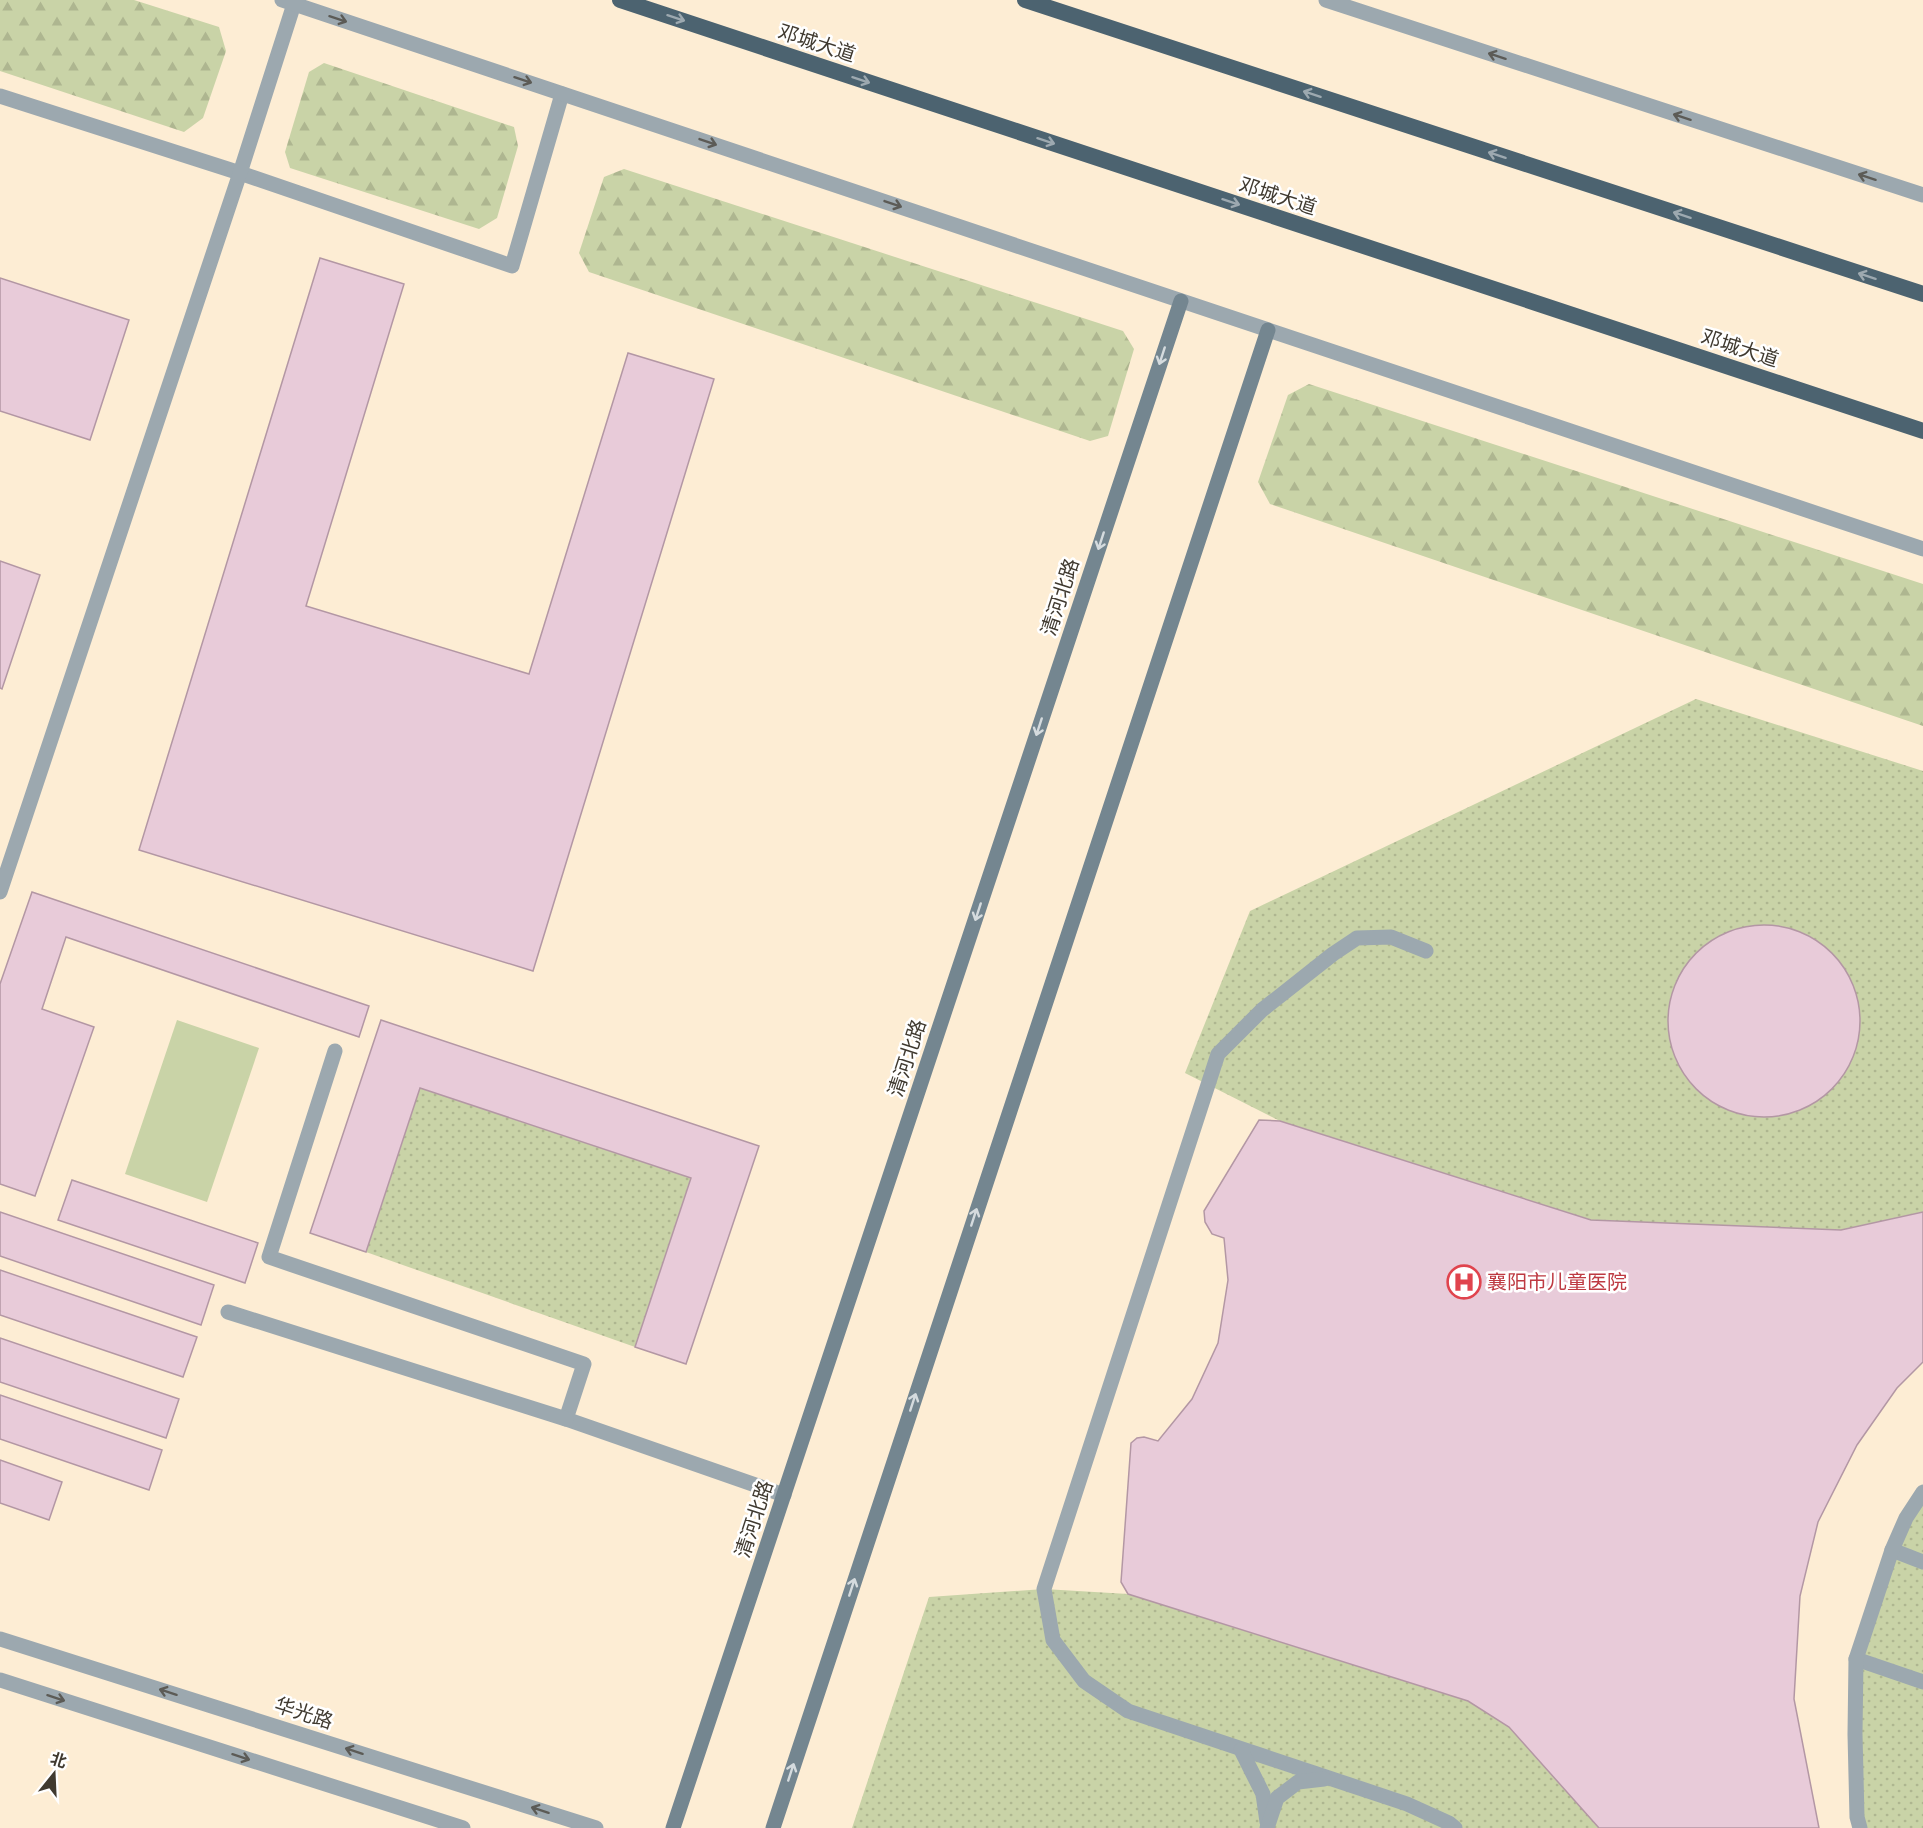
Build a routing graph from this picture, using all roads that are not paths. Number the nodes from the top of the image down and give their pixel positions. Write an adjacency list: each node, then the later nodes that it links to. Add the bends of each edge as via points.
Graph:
1 (620, 0): 12 (highway, 邓城大道, one-way to 12)
2 (1025, 0): 9 (highway, one-way to 2)
3 (1326, 0): 8 (street, one-way to 3)
4 (288, 2): 5 (street, one-way to 5); 7 (street)
5 (562, 94): 7 (street, via 512,266); 10 (street, one-way to 10)
6 (0, 96): 7 (street)
7 (240, 173): 14 (street)
8 (1923, 195)
9 (1923, 294)
10 (1181, 301): 11 (street); 20 (main road, 清河北路, one-way to 20)
11 (1268, 330): 13 (street); 32 (main road, one-way to 11)
12 (1923, 431)
13 (1923, 549)
14 (0, 892)
15 (1426, 951): 27 (street, via 1391,937 1357,938 1262,1010 1218,1054 1044,1588 1053,1640 1084,1681 1128,1711)
16 (335, 1051): 18 (street, via 269,1257 584,1365)
17 (228, 1312): 18 (street)
18 (566, 1419): 20 (street)
19 (1923, 1492): 21 (street)
20 (784, 1495): 31 (main road, 清河北路)
21 (1892, 1550): 22 (street); 24 (street)
22 (1923, 1562)
23 (0, 1639): 30 (street, 华光路, one-way to 23)
24 (1856, 1659): 26 (street); 35 (street)
25 (0, 1680): 29 (street, one-way to 29)
26 (1923, 1682)
27 (1241, 1750): 28 (street); 33 (street, via 1263,1794)
28 (1328, 1779): 33 (street, via 1298,1782 1277,1797); 34 (street, via 1407,1804)
29 (463, 1828)
30 (596, 1828)
31 (674, 1828)
32 (772, 1828)
33 (1267, 1828)
34 (1455, 1828)
35 (1860, 1828)

